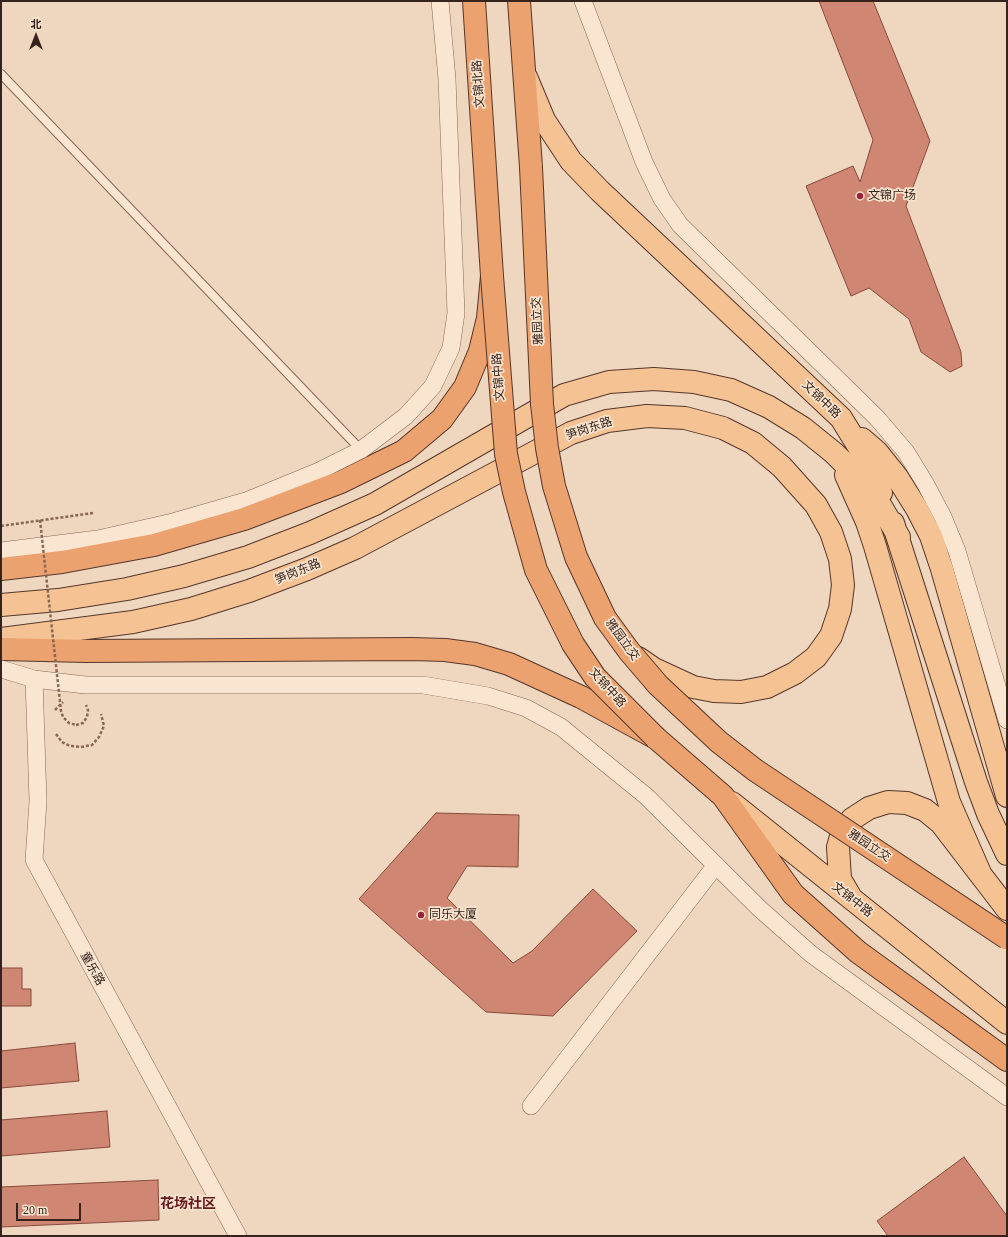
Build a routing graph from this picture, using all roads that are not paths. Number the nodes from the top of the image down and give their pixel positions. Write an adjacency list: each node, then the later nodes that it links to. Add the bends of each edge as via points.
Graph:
1 (440, 1): 10 (street, via 447,79 456,313 450,348 433,386 406,416)
2 (474, 1): 7 (highway, 文锦北路)
3 (519, 1): 5 (highway)
4 (583, 1): 21 (street, via 644,162 662,199 680,225 877,418 906,452 925,483 957,551)
5 (524, 72): 9 (main road, 文锦中路, via 544,120 571,161); 18 (highway, 雅园立交, bridge, via 542,404 554,486 576,557 605,618)
6 (1, 74): 10 (lane)
7 (485, 168): 8 (highway, 文锦中路)
8 (492, 276): 14 (highway, bridge, via 488,318 480,351 465,388 442,419 404,451 341,482 244,519 154,545 62,562); 22 (highway, 文锦中路, bridge, via 506,454 536,570 573,644 595,677)
9 (841, 418): 12 (main road, 文锦中路, via 862,452); 24 (main road, via 877,452 897,477 931,536)
10 (361, 450): 13 (street, via 319,471 246,501 173,522 98,539)
11 (834, 453): 12 (main road, via 860,479 882,508); 15 (main road, via 803,428 769,407 730,390 694,382 654,379 609,382 564,395 375,504 248,557 184,576 127,589 58,600); 27 (main road, via 854,490 866,522 949,802)
12 (899, 538): 25 (main road, 文锦中路, via 976,782)
13 (1, 551)
14 (1, 569)
15 (1, 605)
16 (1, 639): 18 (main road, 笋岗东路, bridge, via 133,622 249,591 355,548 571,433 607,421 647,416 685,418 722,428 753,443 782,467 816,505 831,532 840,559 843,586 840,609 831,636 816,656 795,674 767,687 741,692 693,687 654,670)
17 (1, 649): 22 (highway, bridge, via 412,649 475,654 510,664 581,697)
18 (629, 652): 30 (highway, 雅园立交, bridge, via 658,685 719,742 755,770)
19 (1, 669): 20 (street)
20 (34, 679): 26 (street, via 85,685 423,685 488,696 526,708 561,727 646,796); 35 (street, 童乐路, via 38,802 34,860)
21 (1007, 720)
22 (656, 738): 23 (highway, 文锦中路)
23 (723, 796): 28 (main road, 文锦中路); 32 (highway, via 792,894 858,952)
24 (1007, 796)
25 (1005, 852)
26 (716, 865): 33 (street, via 760,909 811,954); 34 (street)
27 (980, 873): 28 (main road, via 941,823 925,810 907,803 888,802 869,808 852,819 842,833 838,847 840,879); 29 (main road)
28 (853, 901): 31 (main road, 文锦中路)
29 (1007, 909)
30 (1007, 938)
31 (1007, 1023)
32 (1007, 1060)
33 (1007, 1097)
34 (531, 1106)
35 (238, 1236)

